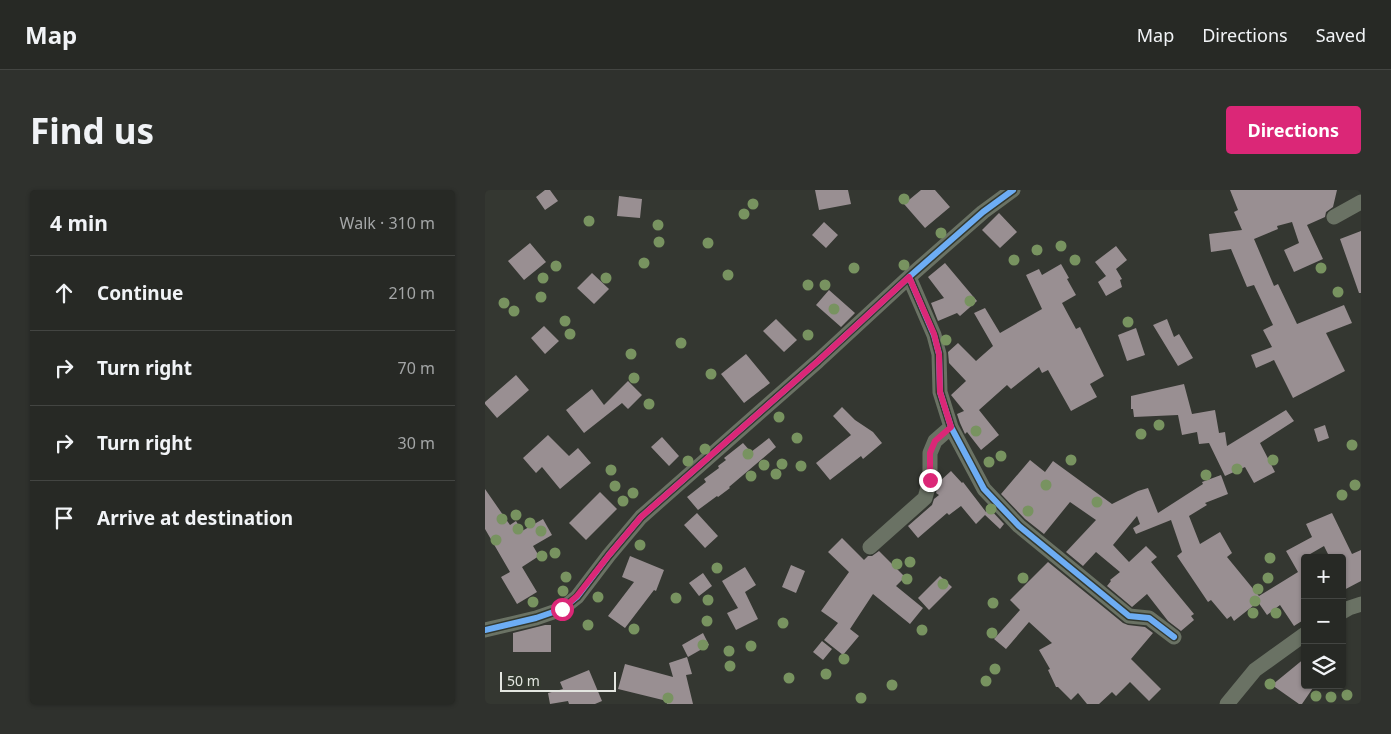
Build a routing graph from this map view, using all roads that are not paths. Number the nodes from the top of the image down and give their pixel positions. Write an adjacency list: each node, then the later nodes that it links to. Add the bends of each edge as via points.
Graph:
1 (1013, 190): 4 (street)
2 (1361, 202): 3 (street)
3 (1334, 217)
4 (909, 277): 5 (street, via 934,334 939,354 940,392); 9 (street, via 641,517 572,601 562,609 536,618)
5 (951, 427): 6 (street, via 935,441 930,453 930,480 925,498); 10 (street, via 984,488 1019,526 1129,616 1149,618)
6 (870, 547)
7 (1361, 604): 8 (street)
8 (1346, 610)
9 (485, 630)
10 (1174, 637)
11 (1301, 637): 12 (street, via 1255,670)
12 (1227, 704)

